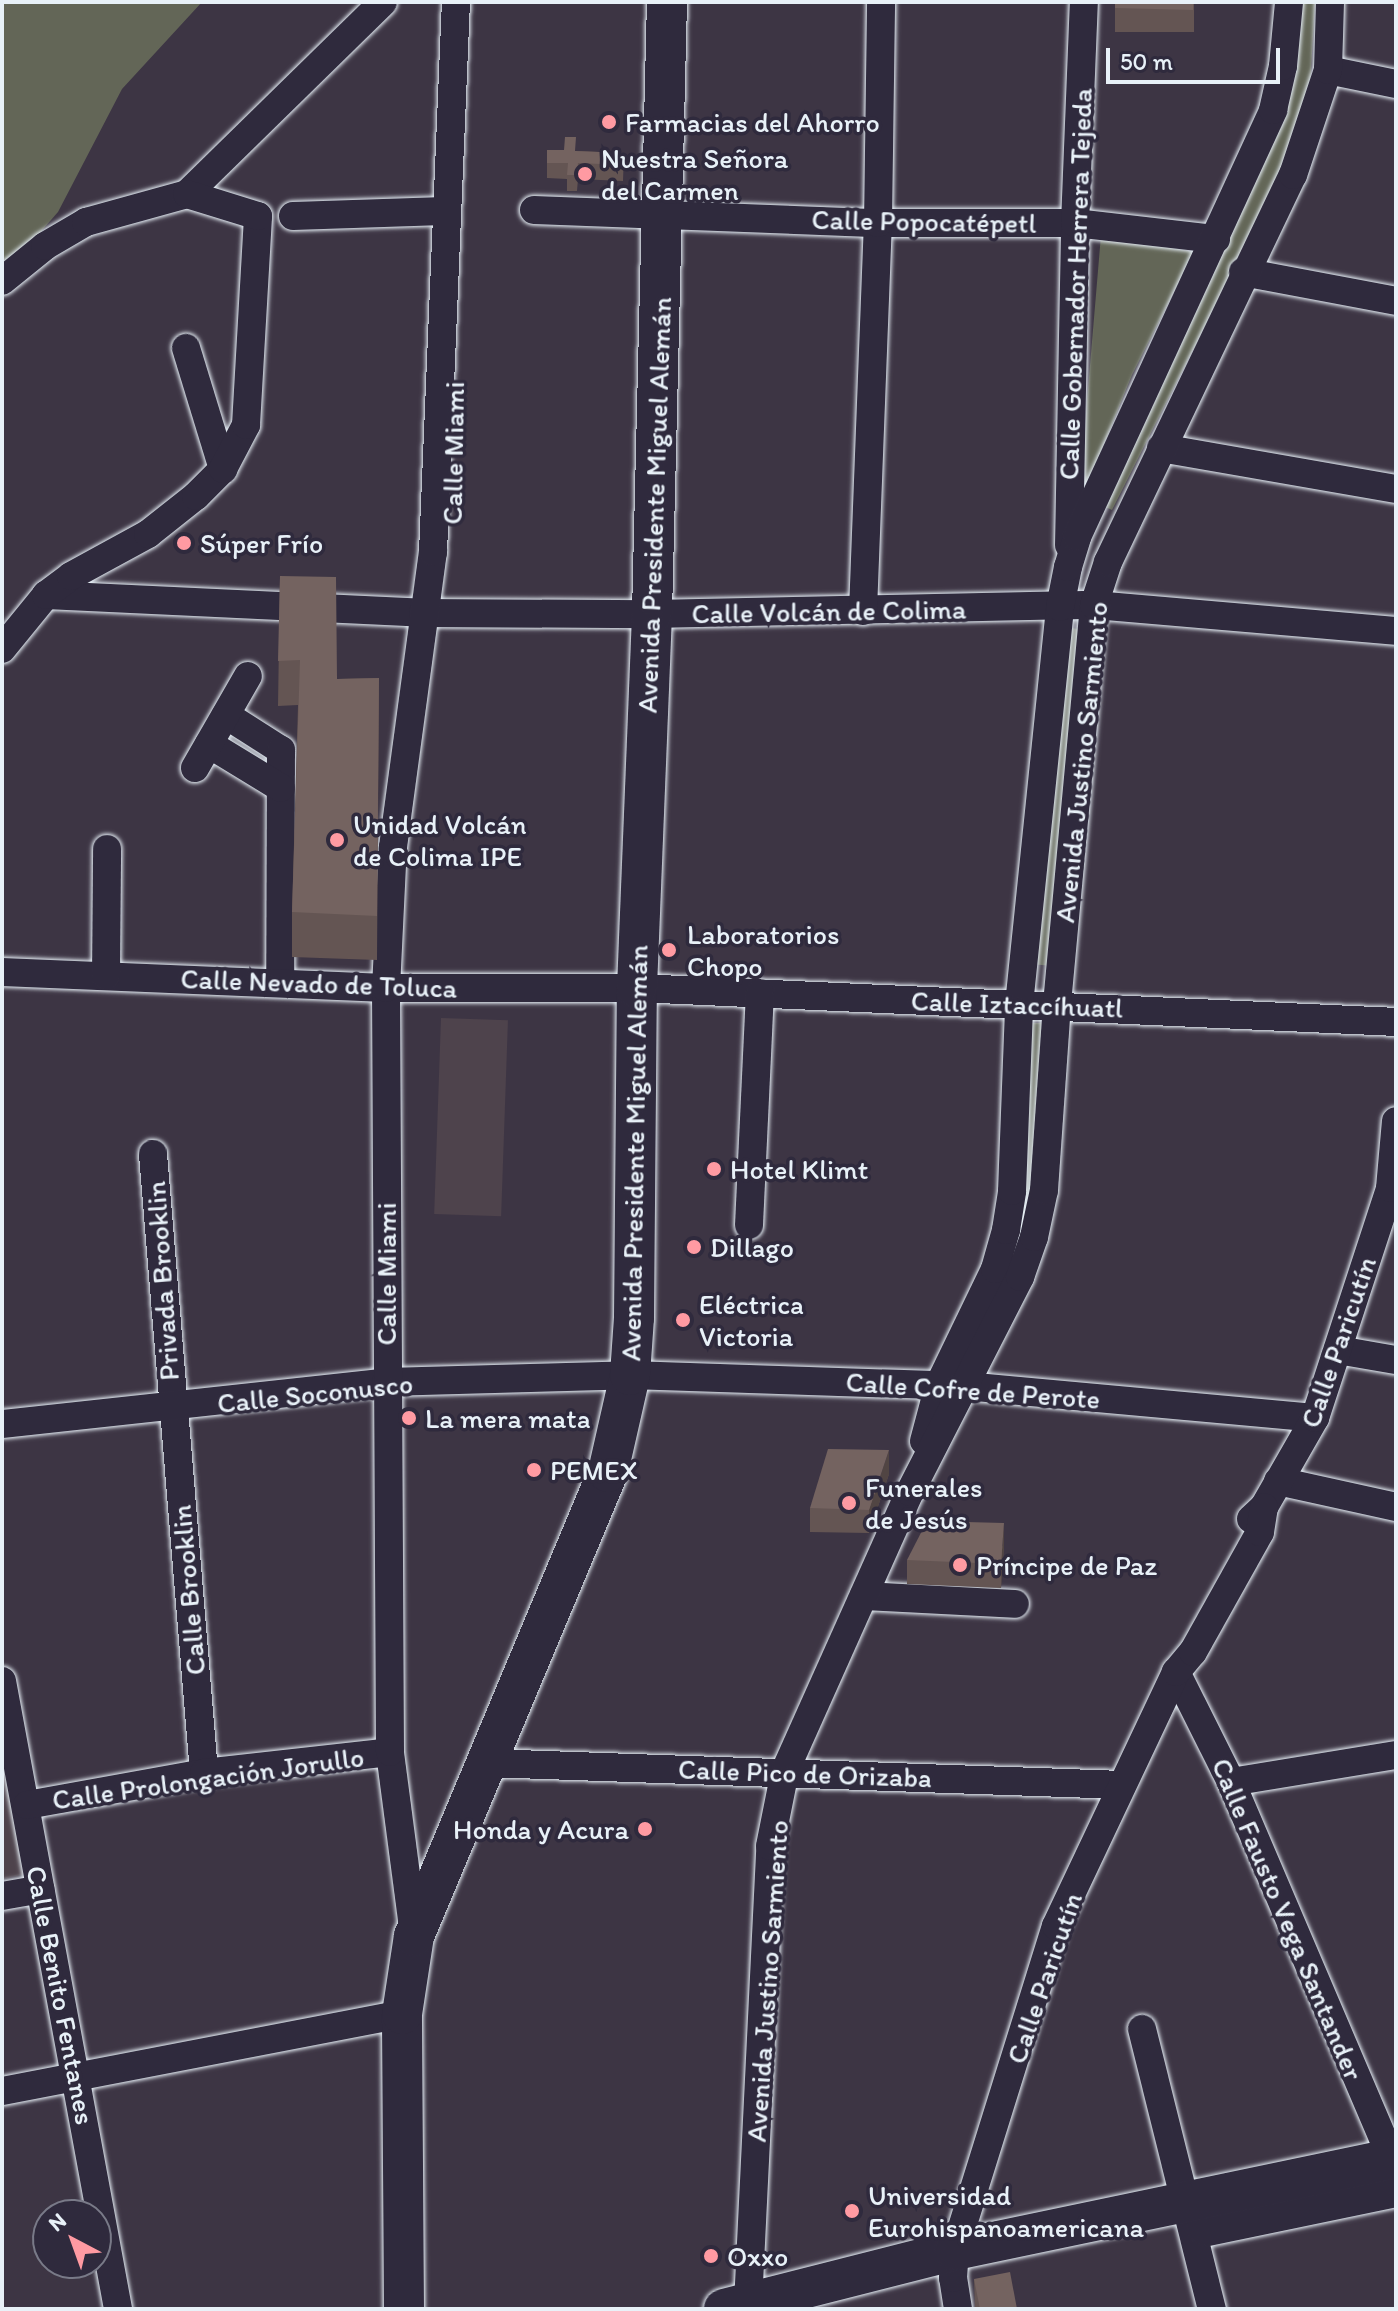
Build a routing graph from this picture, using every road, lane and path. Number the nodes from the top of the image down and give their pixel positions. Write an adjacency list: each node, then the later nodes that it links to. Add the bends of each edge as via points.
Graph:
1 (383, 2): 10 (street)
2 (456, 2): 12 (street, Calle Miami)
3 (667, 2): 13 (main road, Avenida Presidente Miguel Alemán)
4 (881, 2): 15 (street)
5 (1084, 2): 16 (street, Calle Gobernador Herrera Tejeda)
6 (1289, 2): 17 (street, Avenida Justino Sarmiento, via 1273,110)
7 (1330, 2): 8 (street, Avenida Justino Sarmiento)
8 (1328, 70): 9 (street); 18 (street, Avenida Justino Sarmiento, via 1293,175)
9 (1396, 84)
10 (187, 194): 19 (street, via 86,222); 23 (street, via 258,216 246,425)
11 (534, 210): 13 (street, Calle Popocatépetl)
12 (444, 211): 14 (street); 32 (street, Calle Miami, via 446,288 441,305 433,552)
13 (663, 212): 15 (street, Calle Popocatépetl); 33 (main road, Avenida Presidente Miguel Alemán)
14 (293, 216)
15 (878, 223): 16 (street, Calle Popocatépetl); 31 (street)
16 (1075, 223): 17 (street, Calle Popocatépetl); 26 (street, Calle Gobernador Herrera Tejeda)
17 (1216, 239): 26 (street, Avenida Justino Sarmiento, via 1077,537)
18 (1243, 272): 20 (street); 22 (street, Avenida Justino Sarmiento)
19 (2, 281)
20 (1396, 301)
21 (186, 348): 23 (street)
22 (1161, 448): 24 (street); 29 (street, Avenida Justino Sarmiento, via 1108,562)
23 (223, 469): 25 (street, via 148,534)
24 (1396, 489)
25 (113, 553): 27 (street); 28 (street)
26 (1068, 567): 30 (street, Avenida Justino Sarmiento)
27 (46, 595): 28 (street, Calle Volcán de Colima); 34 (street)
28 (118, 600): 32 (street, Calle Volcán de Colima)
29 (1094, 605): 30 (street, Calle Volcán de Colima); 35 (street, Calle Volcán de Colima); 47 (street, Avenida Justino Sarmiento)
30 (1060, 607): 31 (street, Calle Volcán de Colima); 48 (street, Avenida Justino Sarmiento)
31 (863, 611): 33 (street, Calle Volcán de Colima)
32 (423, 613): 33 (street, Calle Volcán de Colima); 44 (street, Calle Miami, via 393,847)
33 (652, 614): 45 (main road, Avenida Presidente Miguel Alemán)
34 (11, 616): 36 (street)
35 (1396, 631)
36 (2, 649)
37 (248, 676): 38 (street)
38 (226, 715): 39 (street, via 281,750); 39 (street, via 202,756)
39 (281, 788): 43 (street)
40 (107, 849): 42 (street)
41 (2, 972): 42 (street, Calle Nevado de Toluca)
42 (106, 976): 43 (street, Calle Nevado de Toluca)
43 (280, 983): 44 (street, Calle Nevado de Toluca)
44 (386, 988): 45 (street, Calle Nevado de Toluca); 57 (street, Calle Miami)
45 (637, 988): 46 (street, Calle Iztaccíhuatl); 56 (main road, Avenida Presidente Miguel Alemán)
46 (760, 993): 48 (street, Calle Iztaccíhuatl); 53 (street)
47 (1057, 1004): 48 (street, Calle Iztaccíhuatl); 49 (street, Calle Iztaccíhuatl); 58 (street, Avenida Justino Sarmiento, via 1044,1190 1034,1237 1020,1277)
48 (1019, 1005): 58 (street, Avenida Justino Sarmiento, via 1006,1230)
49 (1396, 1022)
50 (1396, 1121): 52 (street, Calle Paricutín)
51 (153, 1154): 59 (street, Privada Brooklin)
52 (1393, 1187): 54 (street, Calle Paricutín)
53 (749, 1225)
54 (1338, 1350): 55 (street); 60 (street, Calle Paricutín)
55 (1396, 1360)
56 (630, 1375): 57 (street, Calle Soconusco); 58 (street, Calle Cofre de Perote); 71 (main road, Avenida Presidente Miguel Alemán, via 608,1472)
57 (386, 1382): 59 (street, Calle Soconusco); 69 (street, Calle Miami)
58 (952, 1386): 60 (street, Calle Cofre de Perote); 64 (street, Avenida Justino Sarmiento)
59 (172, 1408): 61 (street, Calle Soconusco); 73 (street, Calle Brooklin)
60 (1315, 1418): 62 (street, Calle Paricutín)
61 (2, 1424)
62 (1278, 1481): 63 (street); 66 (street, Calle Paricutín, via 1264,1507 1244,1525 1178,1648)
63 (1396, 1507)
64 (864, 1596): 65 (street); 72 (street, Avenida Justino Sarmiento)
65 (1015, 1604)
66 (1176, 1672): 74 (street, Calle Fausto Vega Santander); 75 (street, Calle Paricutín)
67 (2, 1681): 68 (street, Calle Benito Fentanes)
68 (5, 1711): 76 (street, Calle Benito Fentanes)
69 (390, 1752): 73 (street, Calle Prolongación Jorullo); 79 (street, Calle Miami)
70 (1396, 1755): 74 (street)
71 (487, 1763): 72 (street, Calle Pico de Orizaba); 79 (main road, Avenida Presidente Miguel Alemán)
72 (785, 1771): 75 (street, Calle Pico de Orizaba); 87 (street, Avenida Justino Sarmiento, via 770,1846)
73 (204, 1773): 76 (street, Calle Prolongación Jorullo)
74 (1231, 1782): 84 (street, Calle Fausto Vega Santander)
75 (1122, 1785): 86 (street, Calle Paricutín, via 1056,1926)
76 (27, 1805): 77 (street, Calle Benito Fentanes)
77 (40, 1889): 78 (street); 82 (street, Calle Benito Fentanes)
78 (2, 1896)
79 (414, 1936): 80 (main road, Avenida Presidente Miguel Alemán)
80 (402, 2014): 82 (street); 89 (main road, Avenida Presidente Miguel Alemán)
81 (1142, 2029): 85 (street)
82 (78, 2077): 83 (street); 88 (street, Calle Benito Fentanes)
83 (2, 2091)
84 (1395, 2168): 85 (main road)
85 (1188, 2216): 86 (main road); 91 (street)
86 (955, 2279): 87 (main road); 90 (main road)
87 (736, 2306)
88 (118, 2309)
89 (404, 2309)
90 (836, 2309)
91 (1212, 2309)

